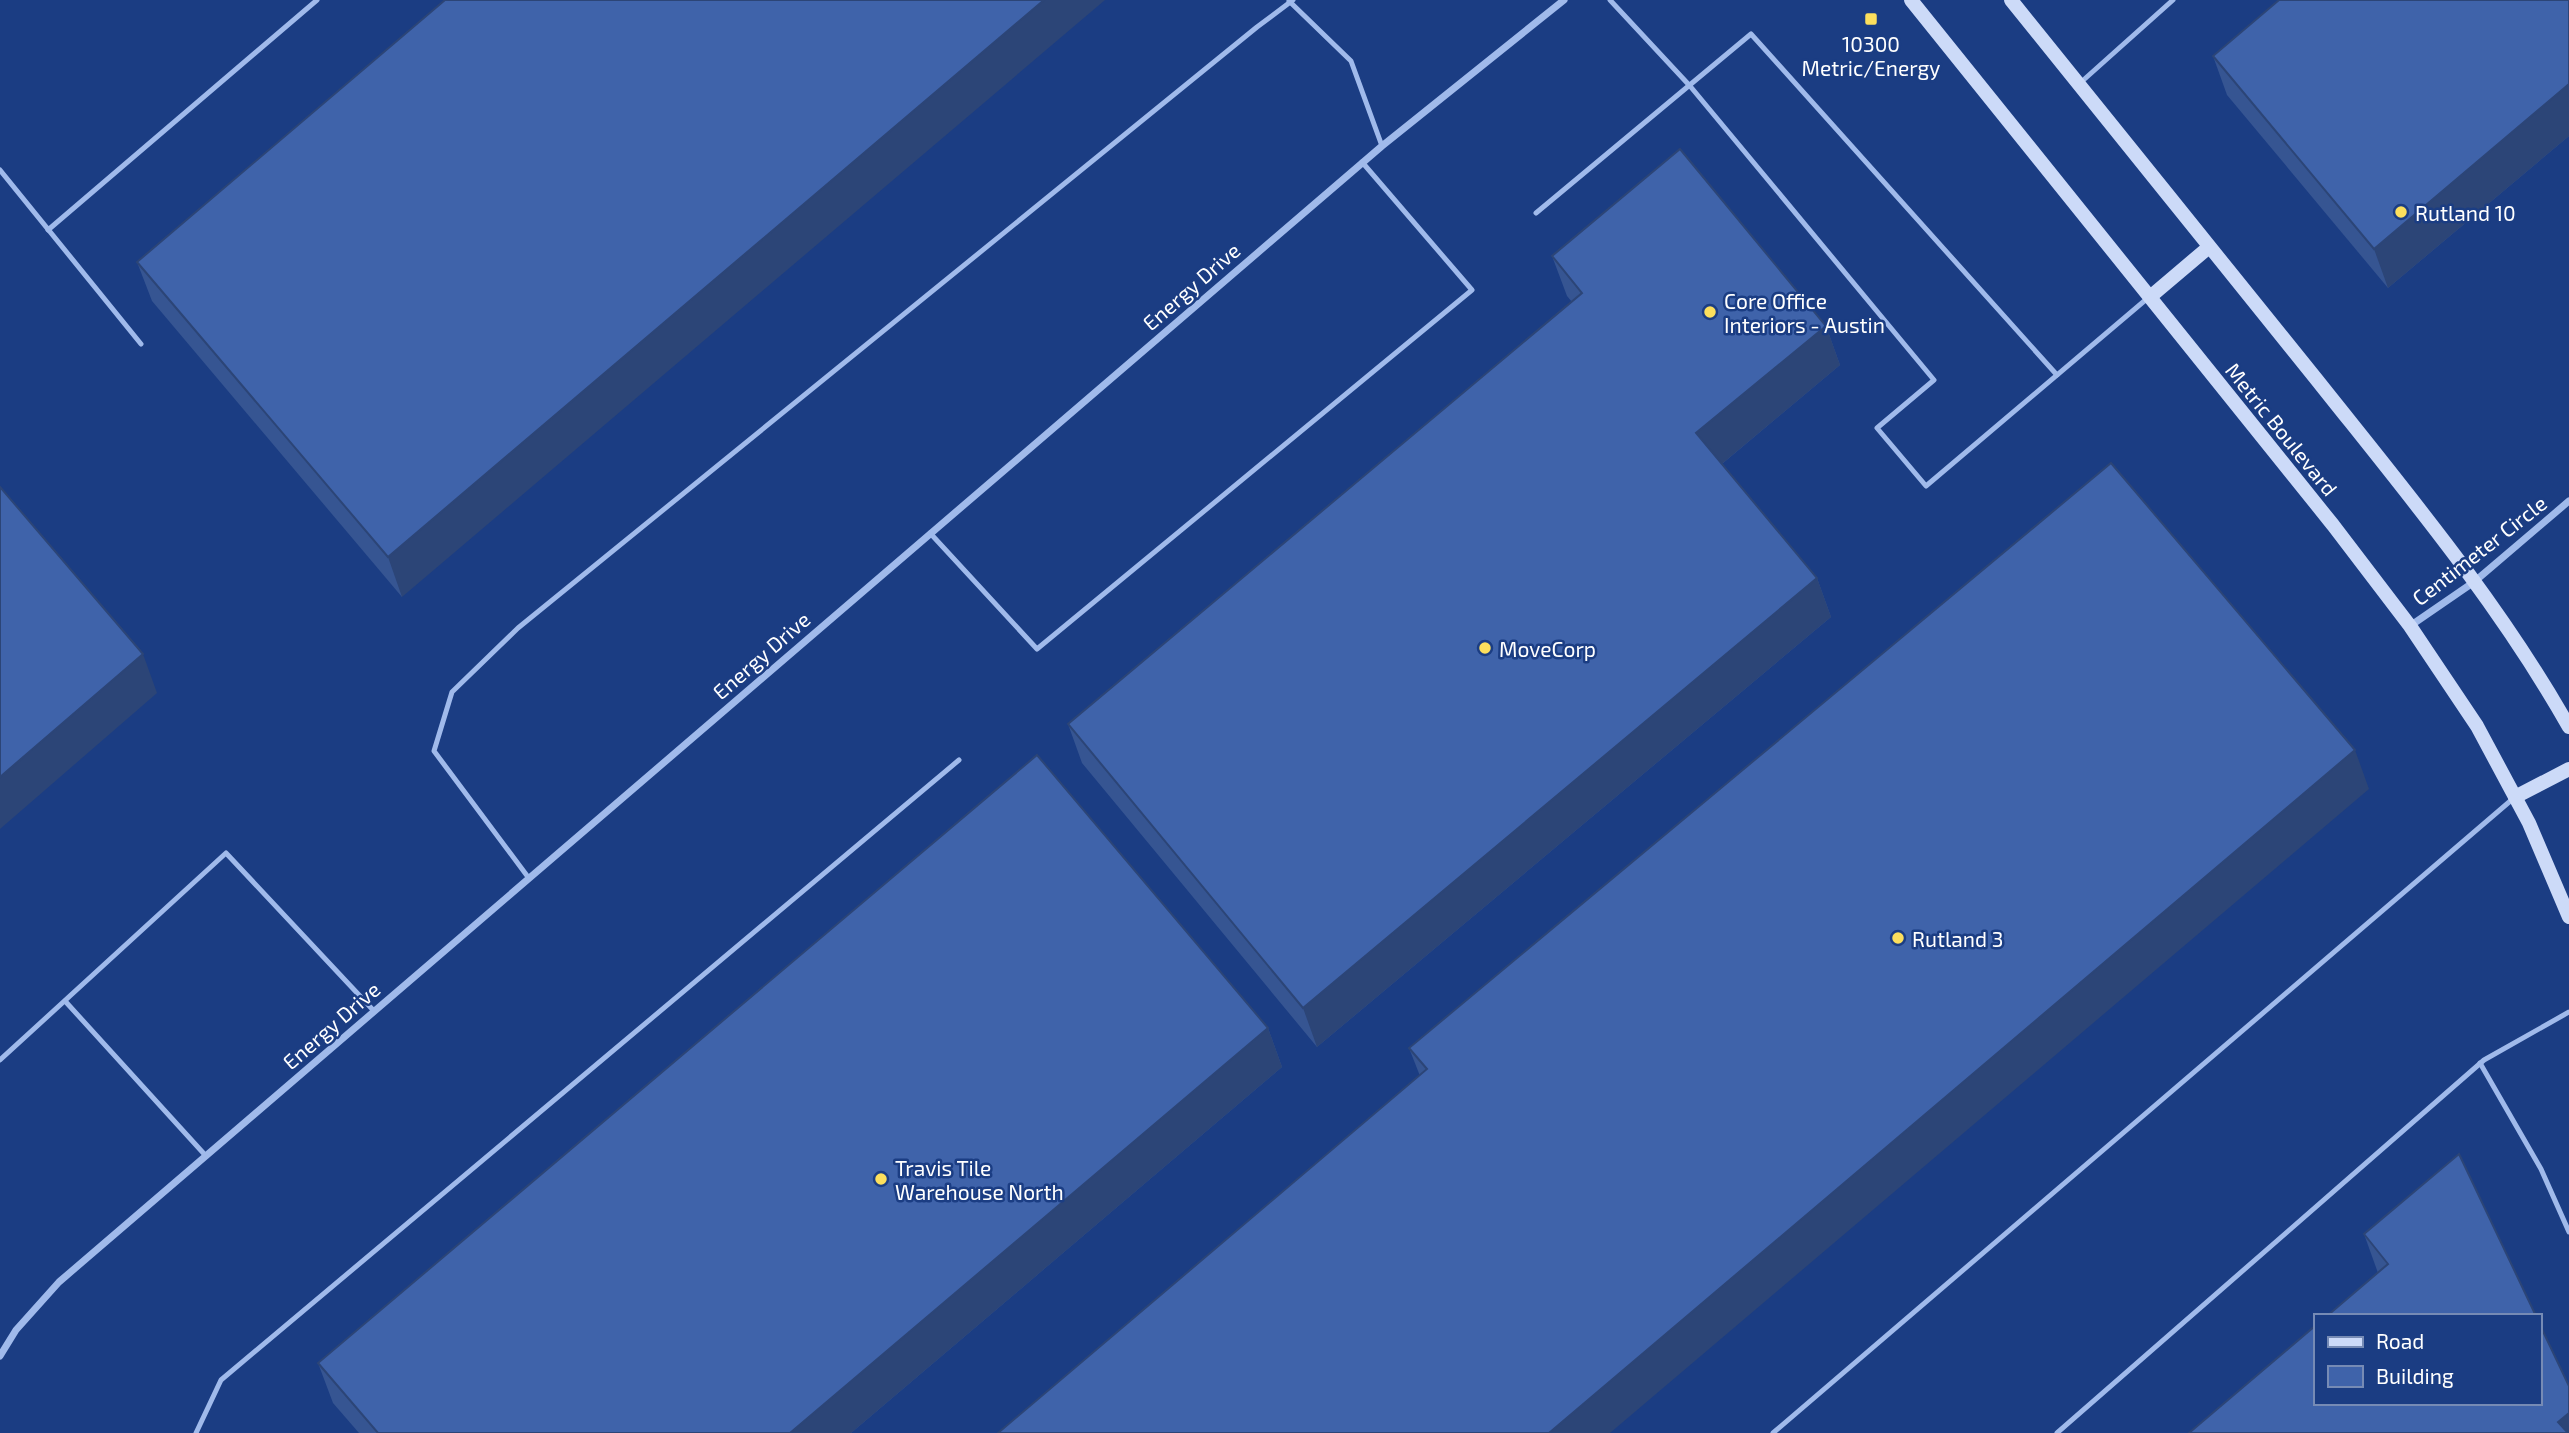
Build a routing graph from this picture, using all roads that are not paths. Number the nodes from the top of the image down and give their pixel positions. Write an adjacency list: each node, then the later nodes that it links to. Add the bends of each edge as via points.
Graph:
1 (317, 0): 14 (lane)
2 (1564, 0): 10 (street, Energy Drive)
3 (1610, 0): 9 (lane)
4 (1911, 0): 16 (main road, Metric Boulevard)
5 (2011, 0): 8 (main road)
6 (2173, 0): 8 (lane)
7 (1291, 1): 10 (lane, via 1351,61); 27 (lane, via 519,628 452,692 433,751)
8 (2079, 84): 15 (main road)
9 (1690, 86): 13 (lane); 18 (lane, via 1751,34); 18 (lane, via 1934,380 1877,428 1926,486)
10 (1382, 146): 11 (street, Energy Drive)
11 (1362, 162): 20 (street, Energy Drive); 20 (lane, via 1472,290 1037,649)
12 (0, 170): 14 (lane)
13 (1536, 213)
14 (48, 230): 17 (lane)
15 (2209, 247): 16 (main road); 21 (main road)
16 (2150, 297): 18 (lane); 22 (main road, Metric Boulevard)
17 (141, 344)
18 (2057, 375)
19 (2569, 501): 21 (street, Centimeter Circle)
20 (930, 533): 27 (street, Energy Drive)
21 (2474, 582): 22 (street, Centimeter Circle); 23 (main road)
22 (2410, 626): 26 (main road, Metric Boulevard, via 2477,726)
23 (2567, 719)
24 (960, 760): 37 (lane, via 221,1380)
25 (2569, 769): 26 (main road)
26 (2515, 797): 28 (main road, Metric Boulevard); 38 (lane)
27 (528, 877): 30 (street, Energy Drive)
28 (2569, 917)
29 (65, 1001): 30 (lane, via 226,853); 32 (lane); 34 (lane)
30 (374, 1011): 34 (street, Energy Drive)
31 (2569, 1012): 33 (lane)
32 (0, 1060)
33 (2480, 1063): 35 (lane, via 2541,1169); 39 (lane)
34 (206, 1156): 36 (street, Energy Drive, via 58,1282)
35 (2569, 1232)
36 (0, 1356)
37 (196, 1433)
38 (1773, 1433)
39 (2057, 1433)

